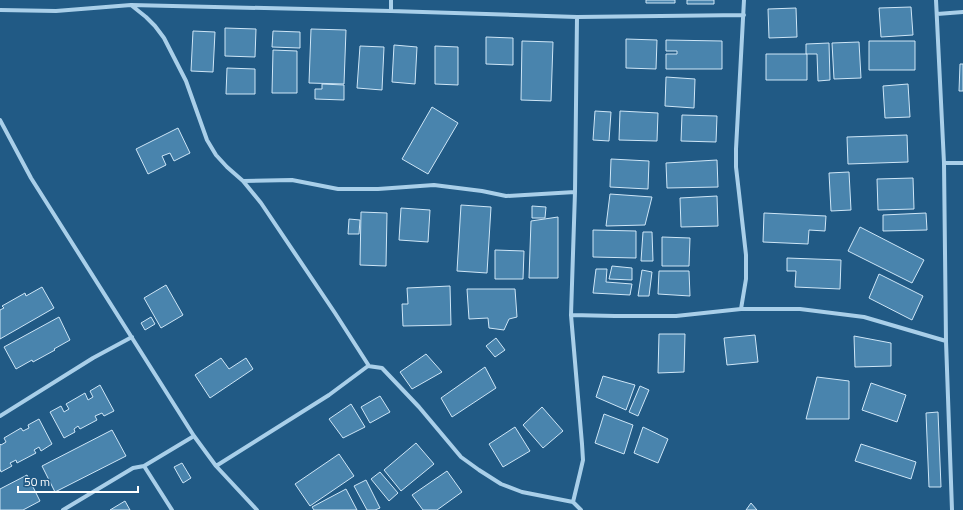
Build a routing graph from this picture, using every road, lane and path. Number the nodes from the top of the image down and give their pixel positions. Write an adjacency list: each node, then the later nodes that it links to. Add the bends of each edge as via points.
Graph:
1 (391, 0): 6 (street)
2 (744, 0): 8 (street)
3 (936, 0): 9 (street)
4 (131, 5): 5 (street, via 56,11); 6 (street); 14 (street, via 155,26 164,38 186,81 207,140 216,155)
5 (0, 10)
6 (391, 11): 10 (street)
7 (963, 12): 9 (street)
8 (744, 14): 10 (street); 16 (street, via 736,149 746,255 746,279)
9 (937, 14): 12 (street)
10 (577, 17): 15 (street)
11 (0, 120): 18 (street, via 31,178)
12 (944, 163): 13 (street); 19 (street)
13 (963, 163)
14 (243, 181): 15 (street, via 292,180 338,189 434,185 506,196); 20 (street, via 261,203)
15 (575, 192): 17 (street)
16 (741, 309): 17 (street, via 676,316); 19 (street, via 800,309 864,316)
17 (571, 315): 25 (street, via 582,436 580,473)
18 (132, 337): 21 (street, via 93,358); 22 (street)
19 (946, 341): 30 (street)
20 (369, 366): 24 (street, via 329,395); 25 (street, via 382,368 461,456 479,470 501,484 522,492)
21 (0, 416)
22 (194, 436): 23 (street); 24 (street)
23 (144, 466): 26 (street, via 133,468); 27 (street)
24 (216, 466): 28 (street)
25 (573, 502): 29 (street)
26 (63, 510)
27 (172, 510)
28 (257, 510)
29 (581, 510)
30 (952, 510)

